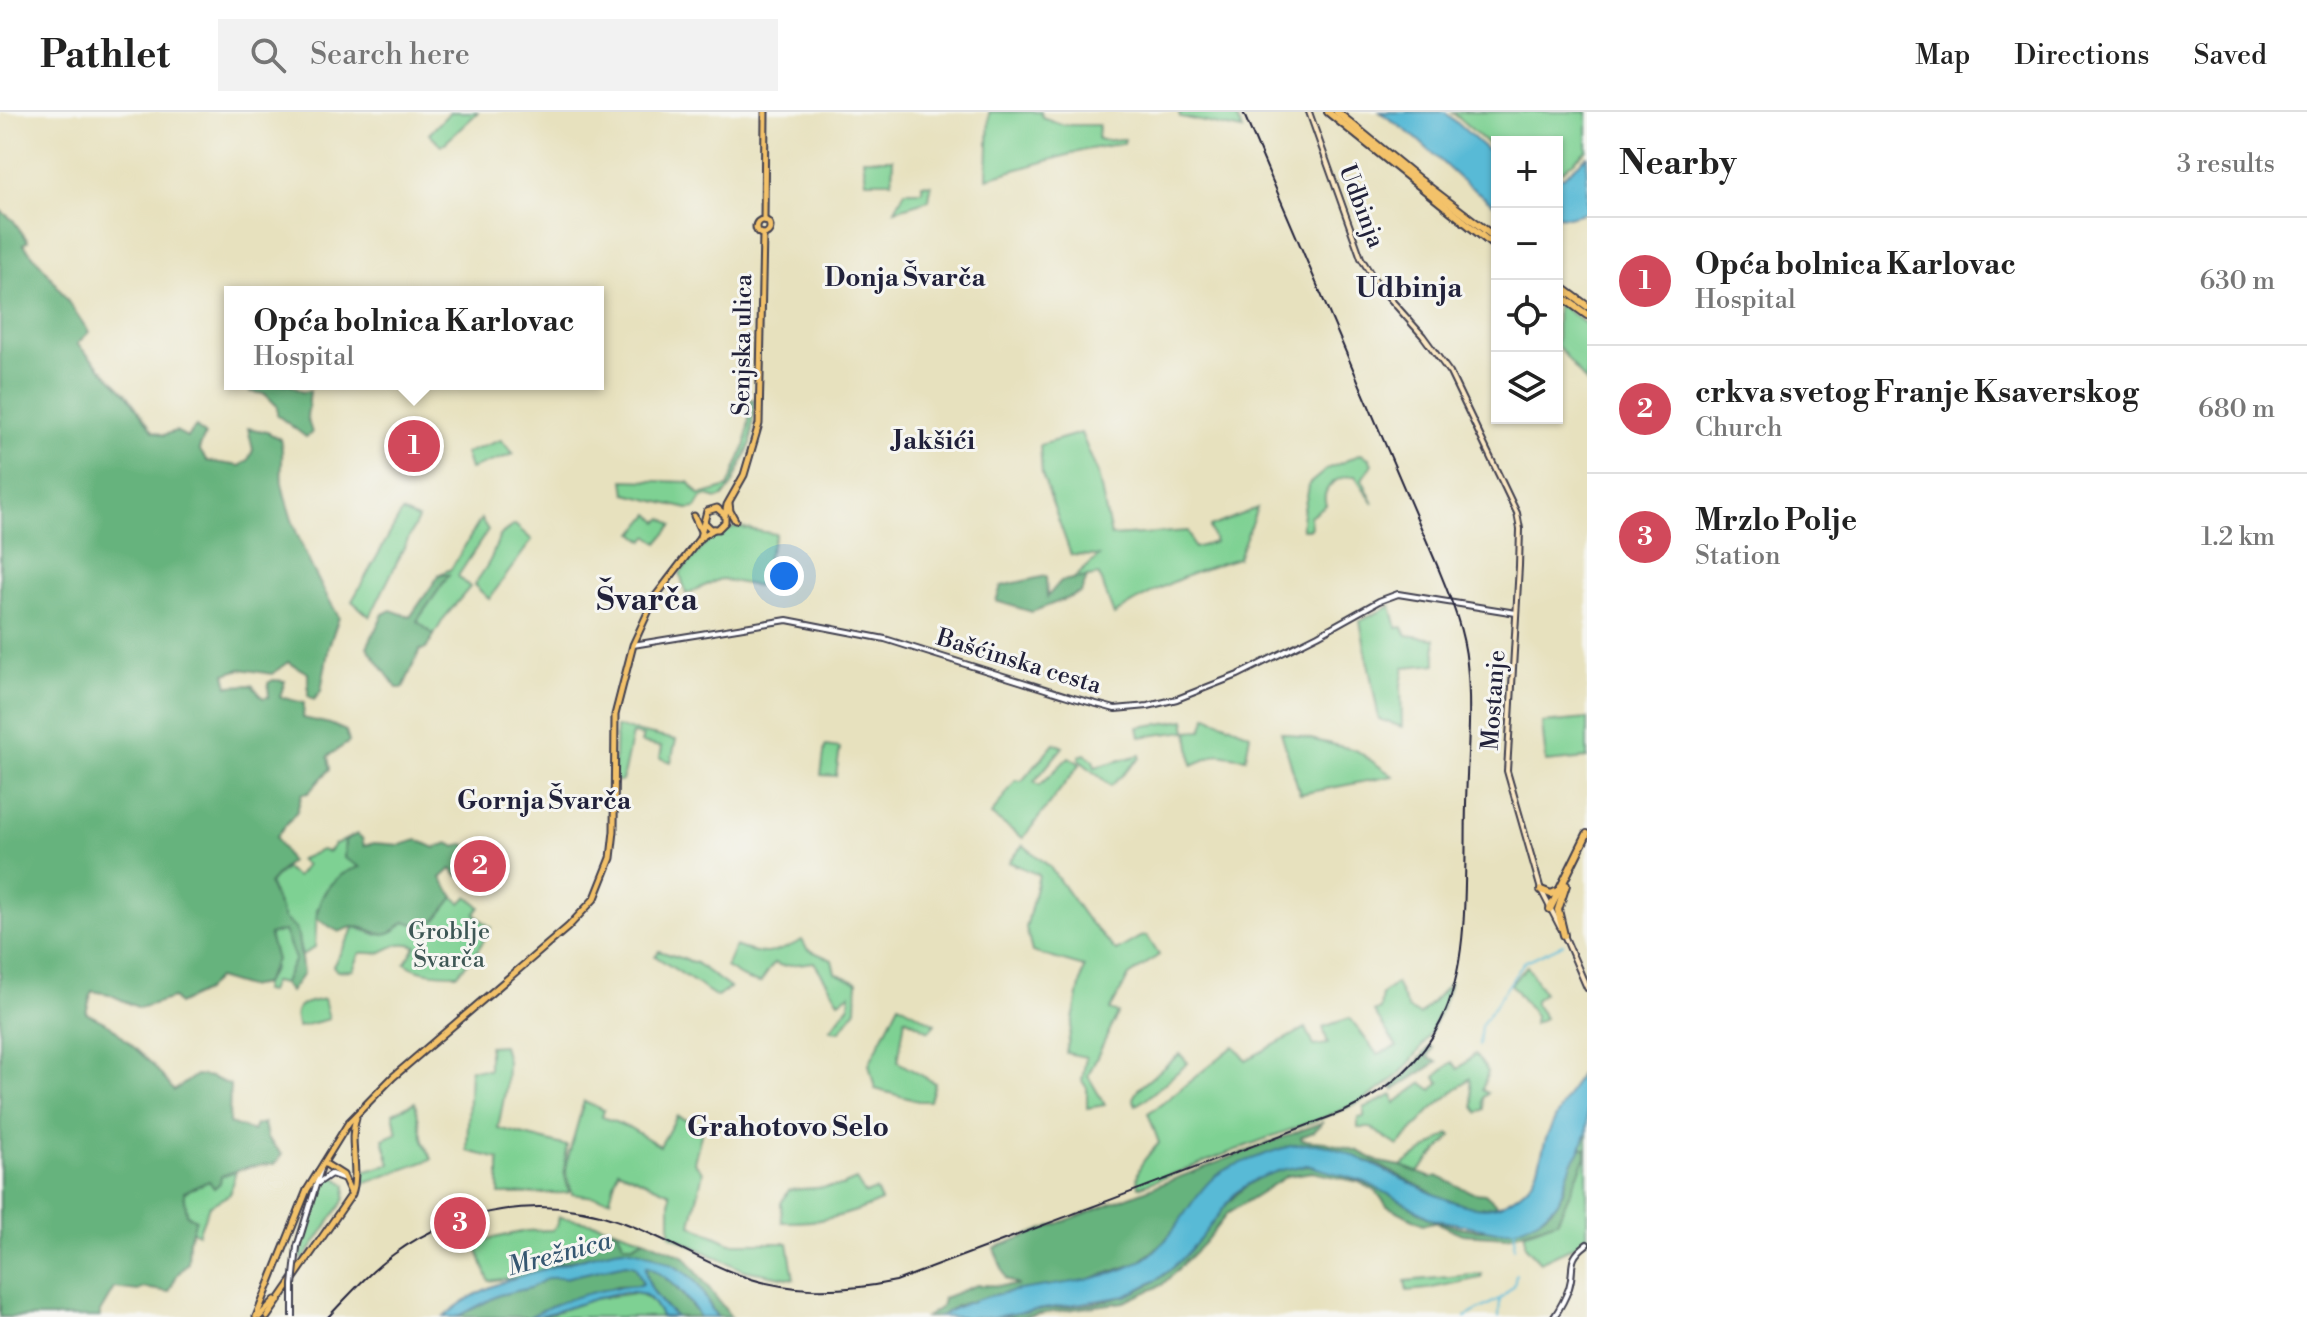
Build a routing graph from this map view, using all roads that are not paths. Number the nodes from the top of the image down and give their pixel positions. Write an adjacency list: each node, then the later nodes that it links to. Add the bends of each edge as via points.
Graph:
1 (765, 112): 13 (main road, Senjska ulica, via 764,220 770,226 763,234 759,424 744,475)
2 (1309, 112): 12 (main road, Udbinja, via 1361,258 1450,373)
3 (1328, 112): 5 (highway)
4 (1337, 112): 5 (highway)
5 (1402, 169): 6 (highway); 7 (highway)
6 (1491, 235)
7 (1491, 243)
8 (1563, 288): 10 (highway)
9 (1563, 297): 11 (highway)
10 (1587, 306)
11 (1587, 315)
12 (1466, 411): 21 (main road, Mostanje, via 1517,513)
13 (729, 501): 14 (main road); 15 (main road, Senjska ulica); 17 (main road)
14 (714, 508): 15 (main road); 18 (main road, via 705,513)
15 (725, 515): 19 (main road, via 723,525)
16 (694, 516): 20 (main road)
17 (735, 520)
18 (704, 522): 19 (main road); 20 (main road)
19 (714, 529): 20 (main road)
20 (701, 536): 22 (main road, via 655,597)
21 (1516, 613): 23 (street, Bašćinska cesta, via 1398,594 1238,675 1177,699 1115,709 885,639 787,620); 27 (main road, Mostanje, via 1507,771)
22 (640, 629): 23 (street); 24 (main road)
23 (650, 642): 24 (street, Bašćinska cesta)
24 (633, 645): 33 (main road, via 615,715 611,858 595,898)
25 (1587, 834): 26 (highway)
26 (1570, 872): 28 (highway); 29 (highway)
27 (1541, 890): 28 (highway); 30 (main road, Mostanje)
28 (1560, 890): 30 (highway)
29 (1559, 906): 30 (highway); 31 (highway)
30 (1550, 909): 31 (main road, Mostanje)
31 (1564, 935): 32 (main road, Mostanje)
32 (1587, 988)
33 (362, 1108): 34 (main road); 37 (main road, via 354,1124 357,1178)
34 (324, 1163): 35 (main road); 36 (street); 40 (main road, via 296,1213)
35 (346, 1180): 36 (street, via 331,1174); 37 (main road)
36 (316, 1184): 42 (street, bridge, via 297,1247)
37 (351, 1198): 39 (main road)
38 (1587, 1244): 43 (street, via 1571,1261 1570,1285)
39 (287, 1288): 40 (main road); 41 (main road)
40 (258, 1317)
41 (267, 1317)
42 (293, 1317)
43 (1554, 1317)

